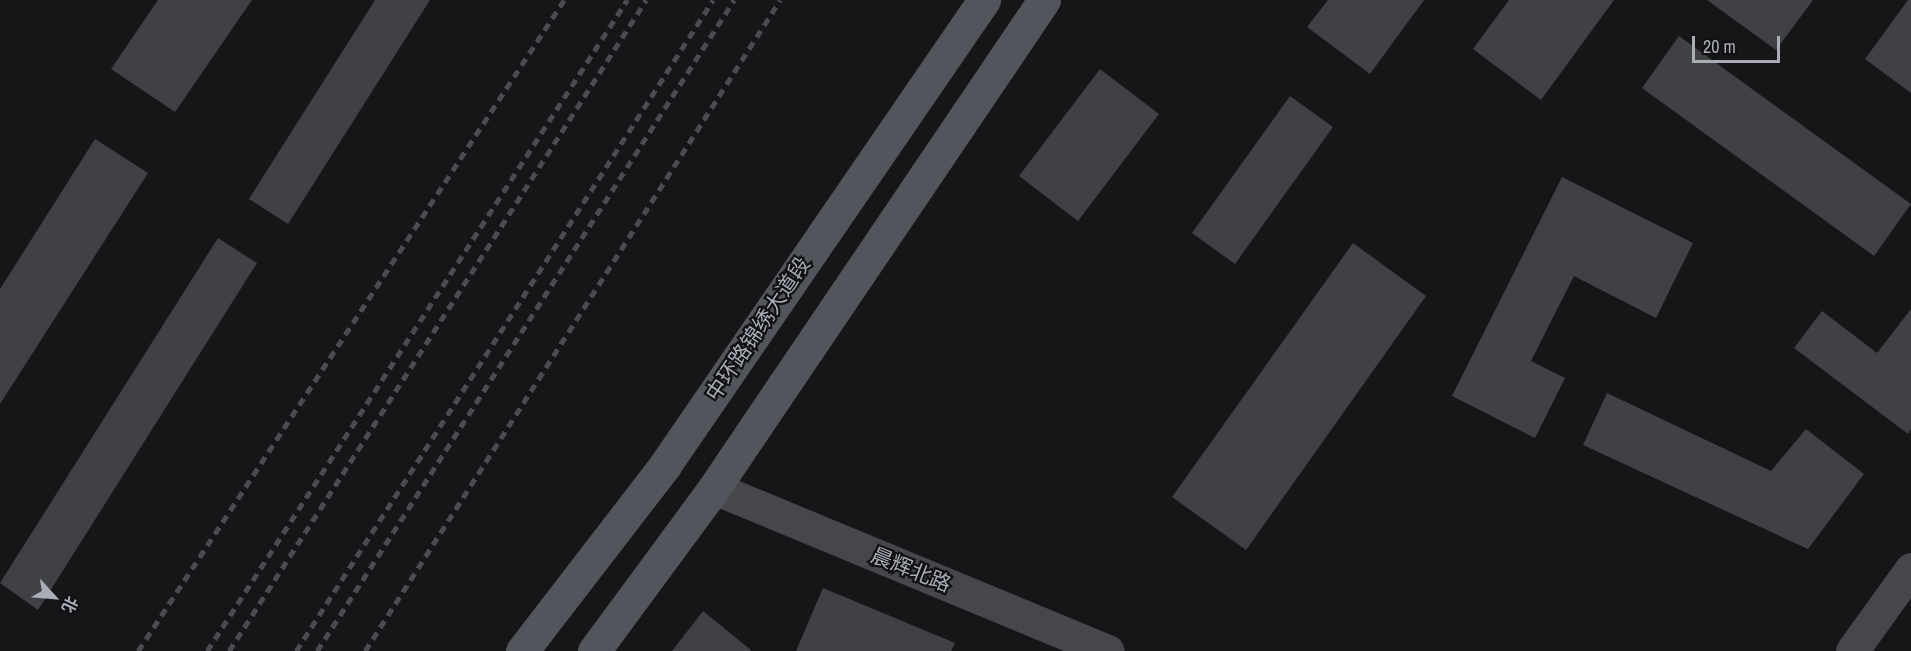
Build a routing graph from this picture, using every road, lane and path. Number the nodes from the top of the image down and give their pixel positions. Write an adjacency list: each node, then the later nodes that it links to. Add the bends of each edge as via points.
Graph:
1 (984, 0): 5 (main road, 中环路锦绣大道段, via 665,465)
2 (1044, 0): 3 (main road)
3 (714, 488): 6 (main road); 7 (street, 晨辉北路)
4 (1911, 569): 8 (street)
5 (522, 651)
6 (594, 651)
7 (1108, 651)
8 (1852, 651)

